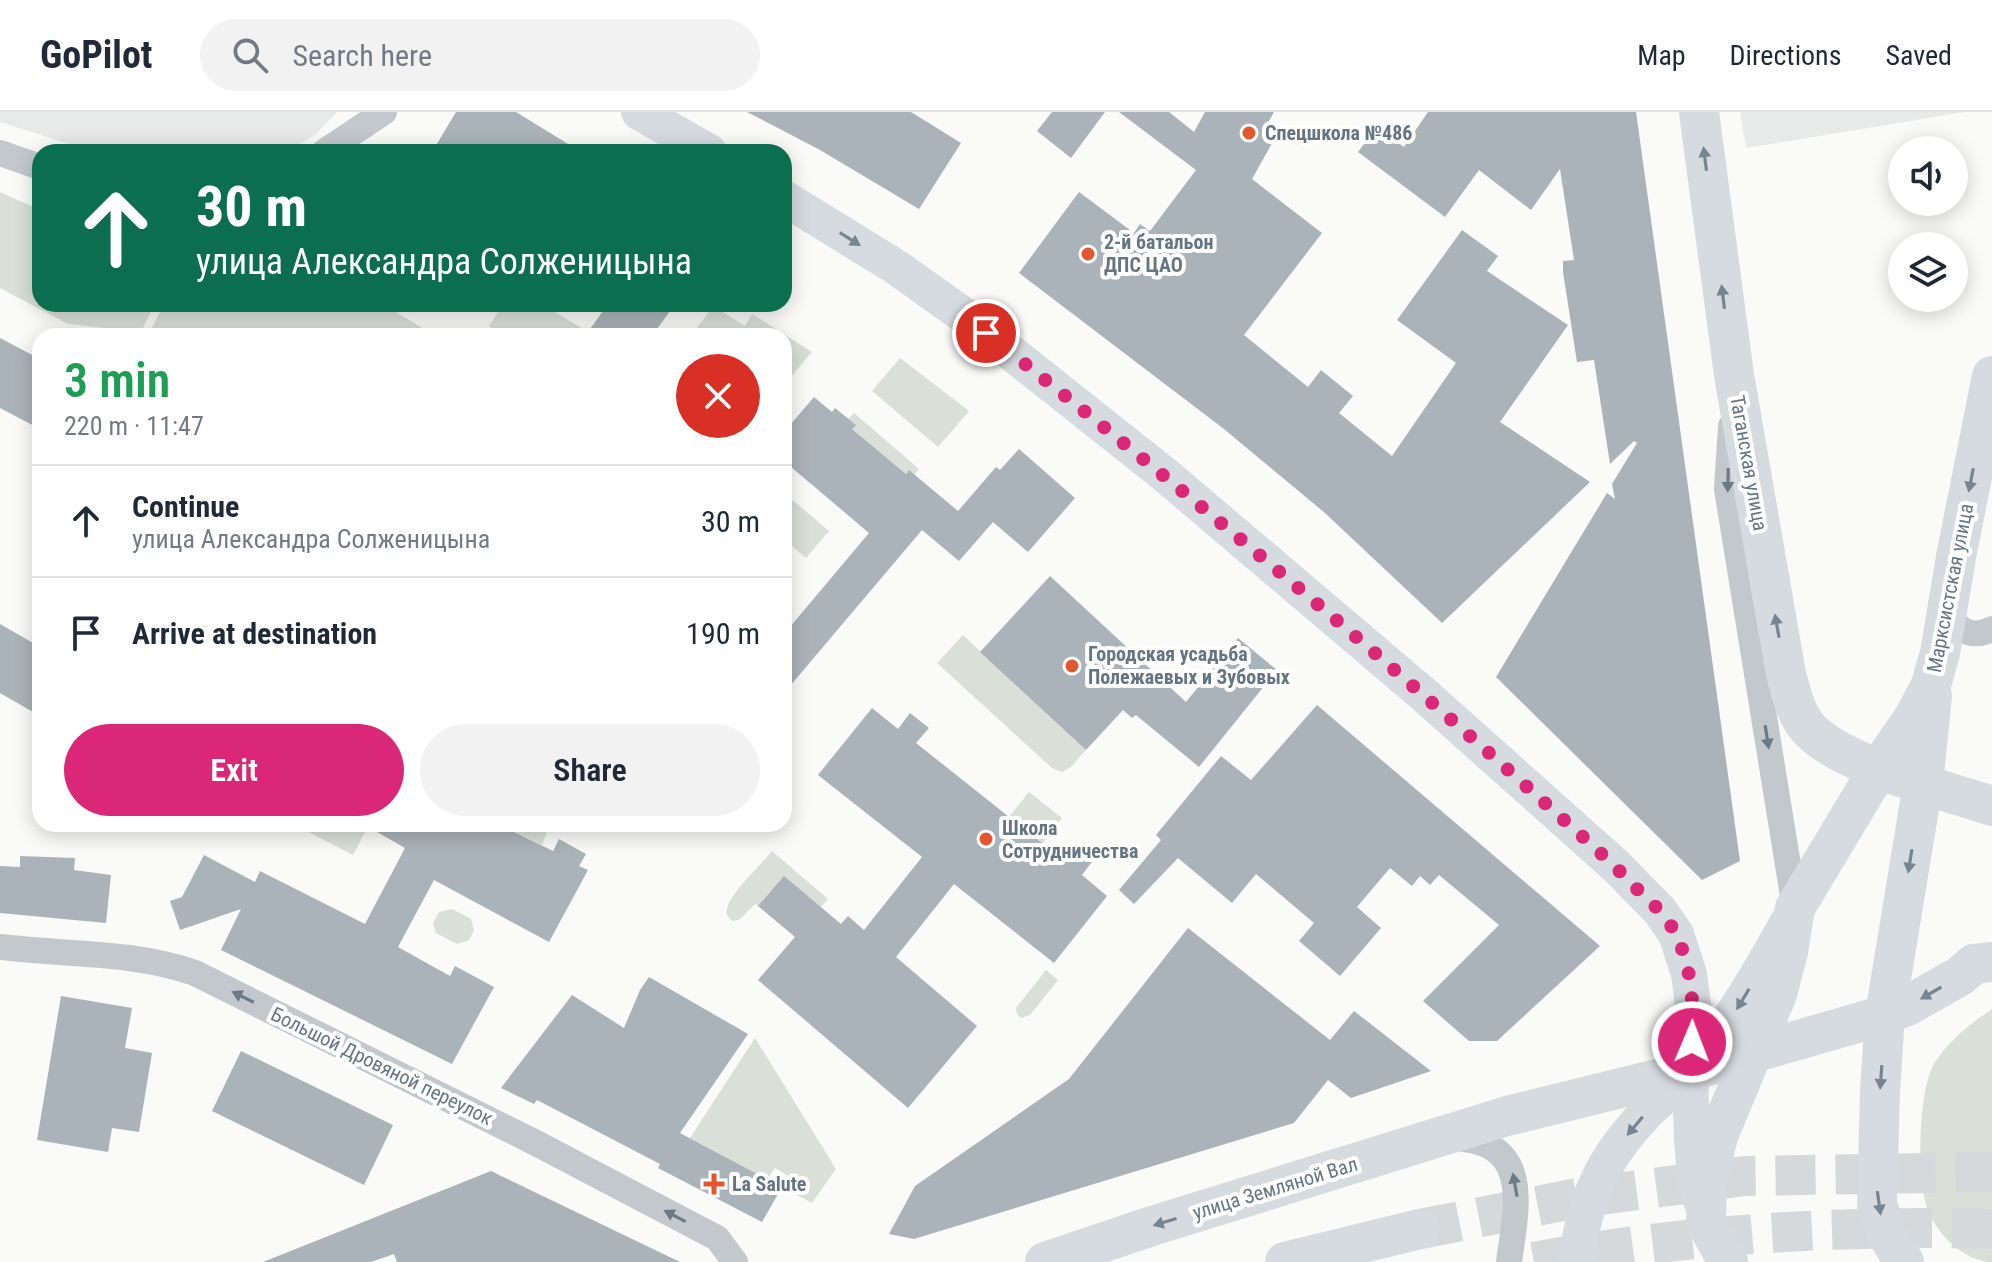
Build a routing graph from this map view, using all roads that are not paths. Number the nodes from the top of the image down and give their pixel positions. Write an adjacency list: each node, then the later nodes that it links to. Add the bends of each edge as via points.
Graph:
1 (349, 112): 5 (street)
2 (384, 112): 6 (street)
3 (639, 112): 7 (main road)
4 (1699, 112): 11 (main road, Таганская улица, one-way to 4)
5 (328, 144)
6 (334, 144)
7 (695, 144)
8 (0, 153): 9 (street)
9 (32, 164)
10 (792, 203): 24 (main road, one-way to 24, via 966,317 1164,474 1616,866 1676,934 1694,1013)
11 (1734, 375): 16 (main road, Таганская улица, one-way to 11, via 1836,749 1810,730 1795,706); 19 (street, one-way to 19, via 1727,489)
12 (1992, 376): 13 (main road, Марксистская улица, one-way to 13)
13 (1948, 602): 14 (street, via 1954,623 1962,630 1973,634); 15 (main road, Марксистская улица)
14 (1992, 629)
15 (1934, 674): 16 (main road, Марксистская улица, via 1923,702); 17 (main road)
16 (1879, 768): 17 (main road, Таганская улица); 19 (main road, Марксистская улица)
17 (1923, 784): 18 (main road, Таганская улица); 22 (main road, one-way to 22)
18 (1992, 806)
19 (1795, 908): 23 (main road, via 1777,994); 24 (main road, one-way to 24, via 1731,1019)
20 (0, 947): 28 (street, Большой Дровяной переулок, one-way to 20, via 717,1238 195,973 132,958)
21 (1986, 958): 22 (main road, улица Земляной Вал, one-way to 22)
22 (1885, 1015): 23 (main road, улица Земляной Вал); 34 (main road, one-way to 34, via 1877,1204)
23 (1754, 1052): 24 (main road, улица Земляной Вал); 26 (main road, via 1718,1136 1707,1183)
24 (1690, 1071): 25 (main road, улица Земляной Вал); 26 (main road, via 1695,1181); 32 (main road, one-way to 32, via 1612,1154 1593,1186)
25 (1438, 1138): 29 (main road, улица Земляной Вал, one-way to 29); 31 (street, one-way to 25, via 1517,1200 1510,1165 1499,1151 1478,1142)
26 (1706, 1222): 33 (main road)
27 (1420, 1229): 30 (main road)
28 (735, 1262)
29 (1045, 1262)
30 (1285, 1262)
31 (1509, 1262)
32 (1576, 1262)
33 (1728, 1262)
34 (1904, 1262)

